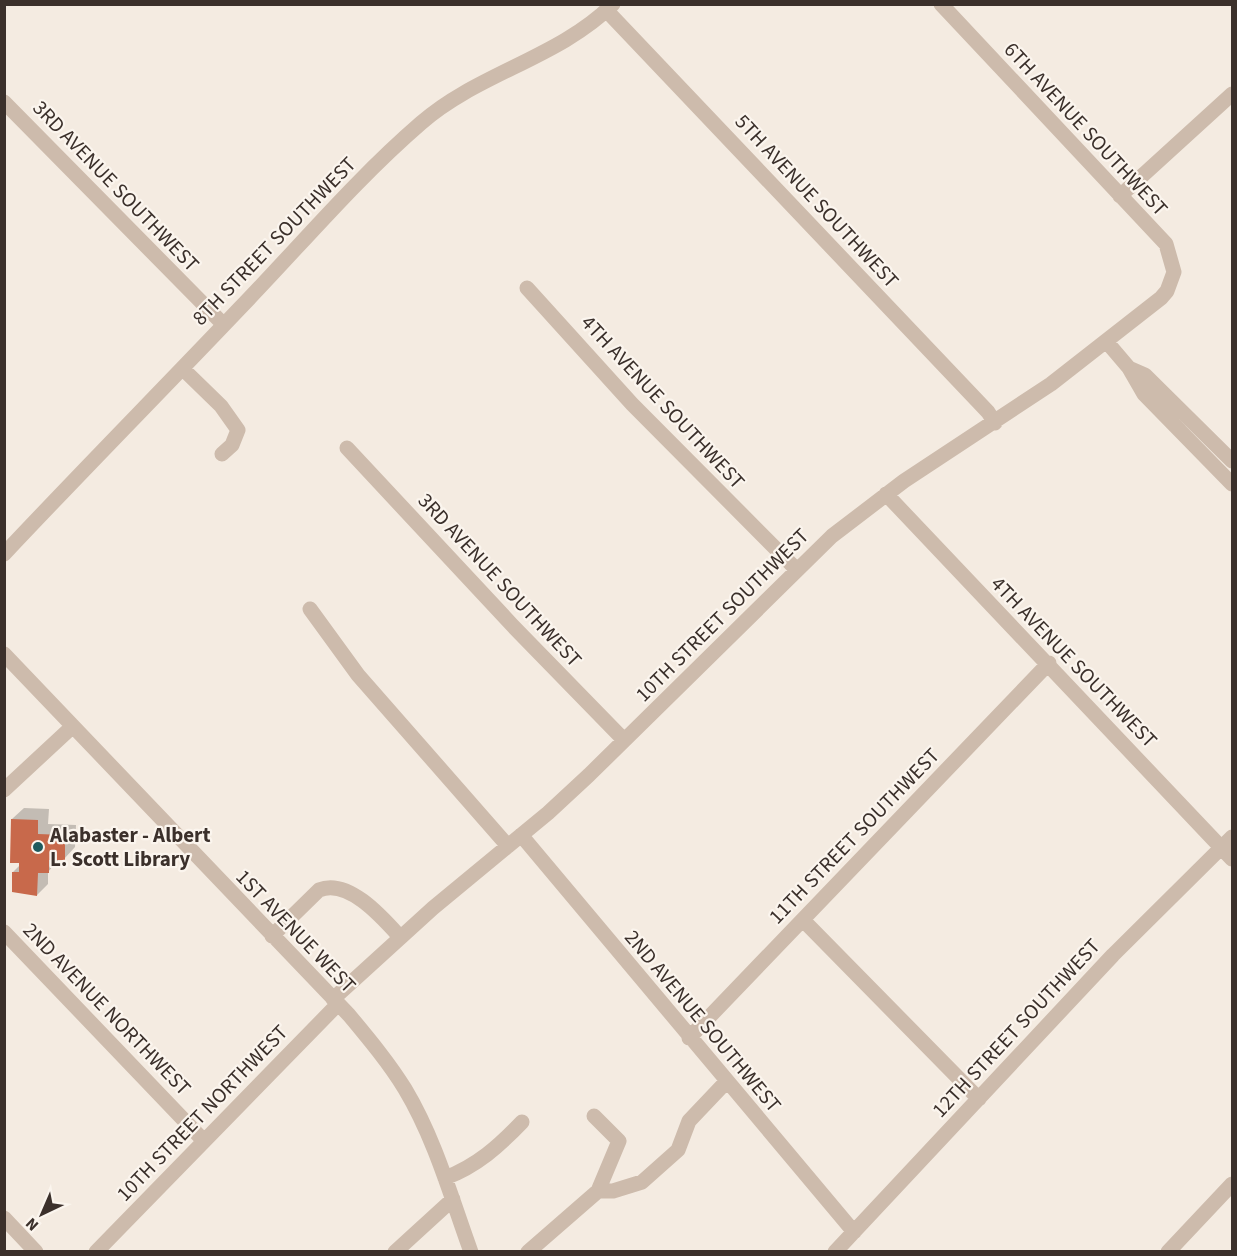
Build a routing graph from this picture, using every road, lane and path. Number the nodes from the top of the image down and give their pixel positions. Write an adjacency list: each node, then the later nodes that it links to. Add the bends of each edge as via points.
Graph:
1 (940, 4): 5 (street, 6TH AVENUE SOUTHWEST)
2 (610, 8): 8 (street, 8TH STREET SOUTHWEST, via 577,33 488,79 422,122 336,204); 12 (street, 5TH AVENUE SOUTHWEST)
3 (4, 102): 8 (street, 3RD AVENUE SOUTHWEST)
4 (1230, 103): 5 (street)
5 (1120, 196): 7 (street, 6TH AVENUE SOUTHWEST, via 1170,250 1174,272)
6 (527, 288): 19 (street, 4TH AVENUE SOUTHWEST, via 632,404)
7 (1166, 293): 9 (street, 10TH STREET SOUTHWEST)
8 (224, 325): 11 (street, 8TH STREET SOUTHWEST)
9 (1106, 341): 10 (street); 12 (street, 10TH STREET SOUTHWEST)
10 (1129, 368): 15 (street, via 1145,375); 16 (street, via 1144,394)
11 (183, 369): 14 (street, via 221,406 238,430 232,445); 18 (street, 8TH STREET SOUTHWEST)
12 (995, 423): 17 (street, 10TH STREET SOUTHWEST)
13 (347, 448): 24 (street, 3RD AVENUE SOUTHWEST)
14 (222, 454)
15 (1233, 461)
16 (1233, 484)
17 (886, 494): 19 (street, 10TH STREET SOUTHWEST); 22 (street, 4TH AVENUE SOUTHWEST)
18 (4, 554)
19 (796, 569): 24 (street, 10TH STREET SOUTHWEST)
20 (310, 609): 28 (street, via 358,675)
21 (4, 654): 23 (street, 1ST AVENUE WEST)
22 (1049, 663): 29 (street, 4TH AVENUE SOUTHWEST); 30 (street, 11TH STREET SOUTHWEST)
23 (73, 726): 25 (street); 32 (street, 1ST AVENUE WEST)
24 (624, 740): 26 (street, 10TH STREET SOUTHWEST)
25 (4, 790)
26 (521, 835): 28 (street, 10TH STREET SOUTHWEST); 35 (street, 2ND AVENUE SOUTHWEST)
27 (1233, 837): 29 (street, 12TH STREET SOUTHWEST)
28 (508, 846): 33 (street, 10TH STREET SOUTHWEST)
29 (1227, 853): 37 (street, 12TH STREET SOUTHWEST, via 1113,955)
30 (803, 920): 35 (street, 11TH STREET SOUTHWEST); 37 (street)
31 (4, 932): 40 (street, 2ND AVENUE NORTHWEST)
32 (272, 936): 33 (street, via 319,890 328,888 351,893); 34 (street, 1ST AVENUE WEST)
33 (400, 937): 34 (street, 10TH STREET SOUTHWEST)
34 (335, 1002): 40 (street, 10TH STREET NORTHWEST); 41 (street, 1ST AVENUE WEST, via 378,1051 406,1091)
35 (689, 1038): 36 (street, 2ND AVENUE SOUTHWEST)
36 (726, 1082): 43 (street, via 689,1121 678,1150 642,1182 613,1191); 46 (street, 2ND AVENUE SOUTHWEST)
37 (979, 1099): 46 (street, 12TH STREET SOUTHWEST)
38 (594, 1116): 43 (street, via 619,1141)
39 (522, 1122): 41 (street, via 475,1164)
40 (204, 1141): 48 (street, 10TH STREET NORTHWEST)
41 (445, 1178): 44 (street, 1ST AVENUE WEST)
42 (1233, 1184): 53 (street)
43 (598, 1191): 51 (street)
44 (453, 1198): 49 (street); 50 (street, 1ST AVENUE WEST)
45 (4, 1218): 47 (street)
46 (854, 1232): 52 (street, 12TH STREET SOUTHWEST)
47 (36, 1251)
48 (96, 1251)
49 (395, 1251)
50 (471, 1251)
51 (528, 1251)
52 (835, 1251)
53 (1168, 1251)

